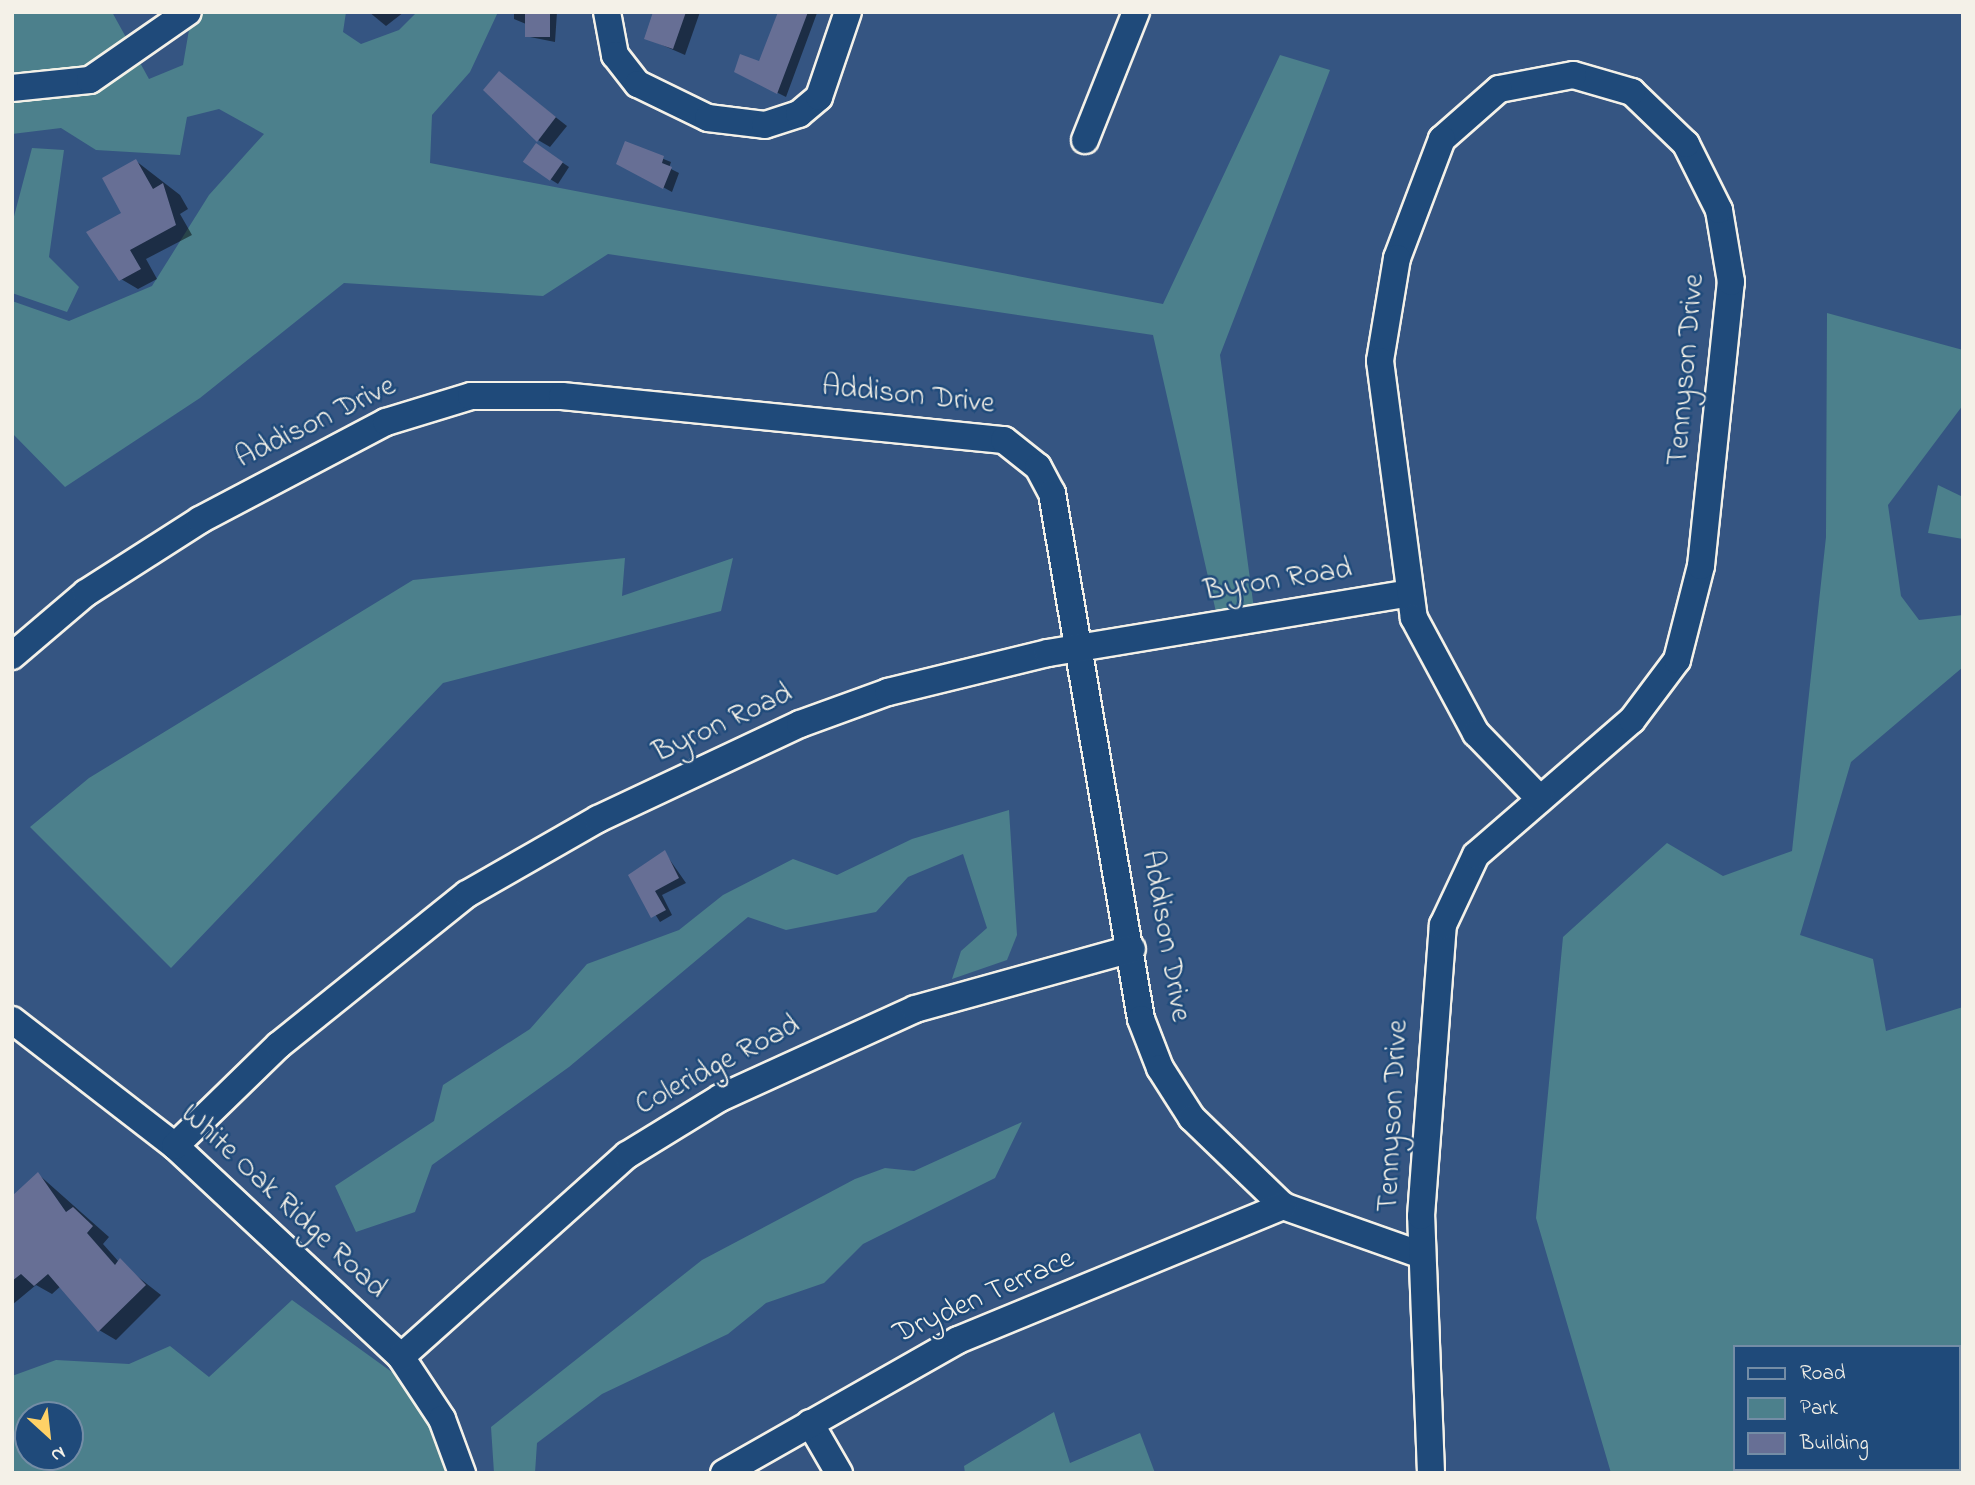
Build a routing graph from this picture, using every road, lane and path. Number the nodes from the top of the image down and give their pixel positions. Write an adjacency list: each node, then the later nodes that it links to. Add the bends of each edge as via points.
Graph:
1 (188, 12): 5 (street, via 90,80)
2 (607, 12): 3 (street, via 615,55 638,84 708,118 765,125 799,114 819,97)
3 (848, 12)
4 (1136, 12): 6 (street)
5 (12, 88)
6 (1085, 140)
7 (1406, 594): 8 (street, Byron Road); 10 (street, Tennyson Drive, via 1451,697 1505,766); 10 (street, Tennyson Drive, via 1380,361 1384,317 1416,195 1451,127 1499,89 1558,75 1618,85 1652,108 1686,144 1710,187 1726,233 1731,282 1702,553 1676,660 1656,692)
8 (1082, 648): 9 (street, Addison Drive, via 1052,493 1038,467 1004,440 562,396 471,396 386,422 211,513 86,593); 11 (street, Addison Drive); 13 (street, Byron Road, via 888,692 812,719 598,819 467,894 396,946 279,1045)
9 (12, 656)
10 (1540, 799): 15 (street, Tennyson Drive, via 1476,855 1443,925 1436,960)
11 (1132, 949): 14 (street, Addison Drive, via 1141,1019 1160,1068 1192,1118); 16 (street, Coleridge Road, via 915,1009 720,1098 627,1155)
12 (12, 1020): 13 (street, White Oak Ridge Road)
13 (175, 1146): 16 (street, White Oak Ridge Road)
14 (1283, 1206): 15 (street, Addison Drive); 17 (street, Dryden Terrace, via 958,1340)
15 (1421, 1255): 21 (street, Tennyson Drive)
16 (401, 1357): 18 (street, White Oak Ridge Road, via 442,1419)
17 (810, 1423): 19 (street, Dryden Terrace); 20 (street)
18 (462, 1473)
19 (724, 1473)
20 (839, 1473)
21 (1432, 1473)

